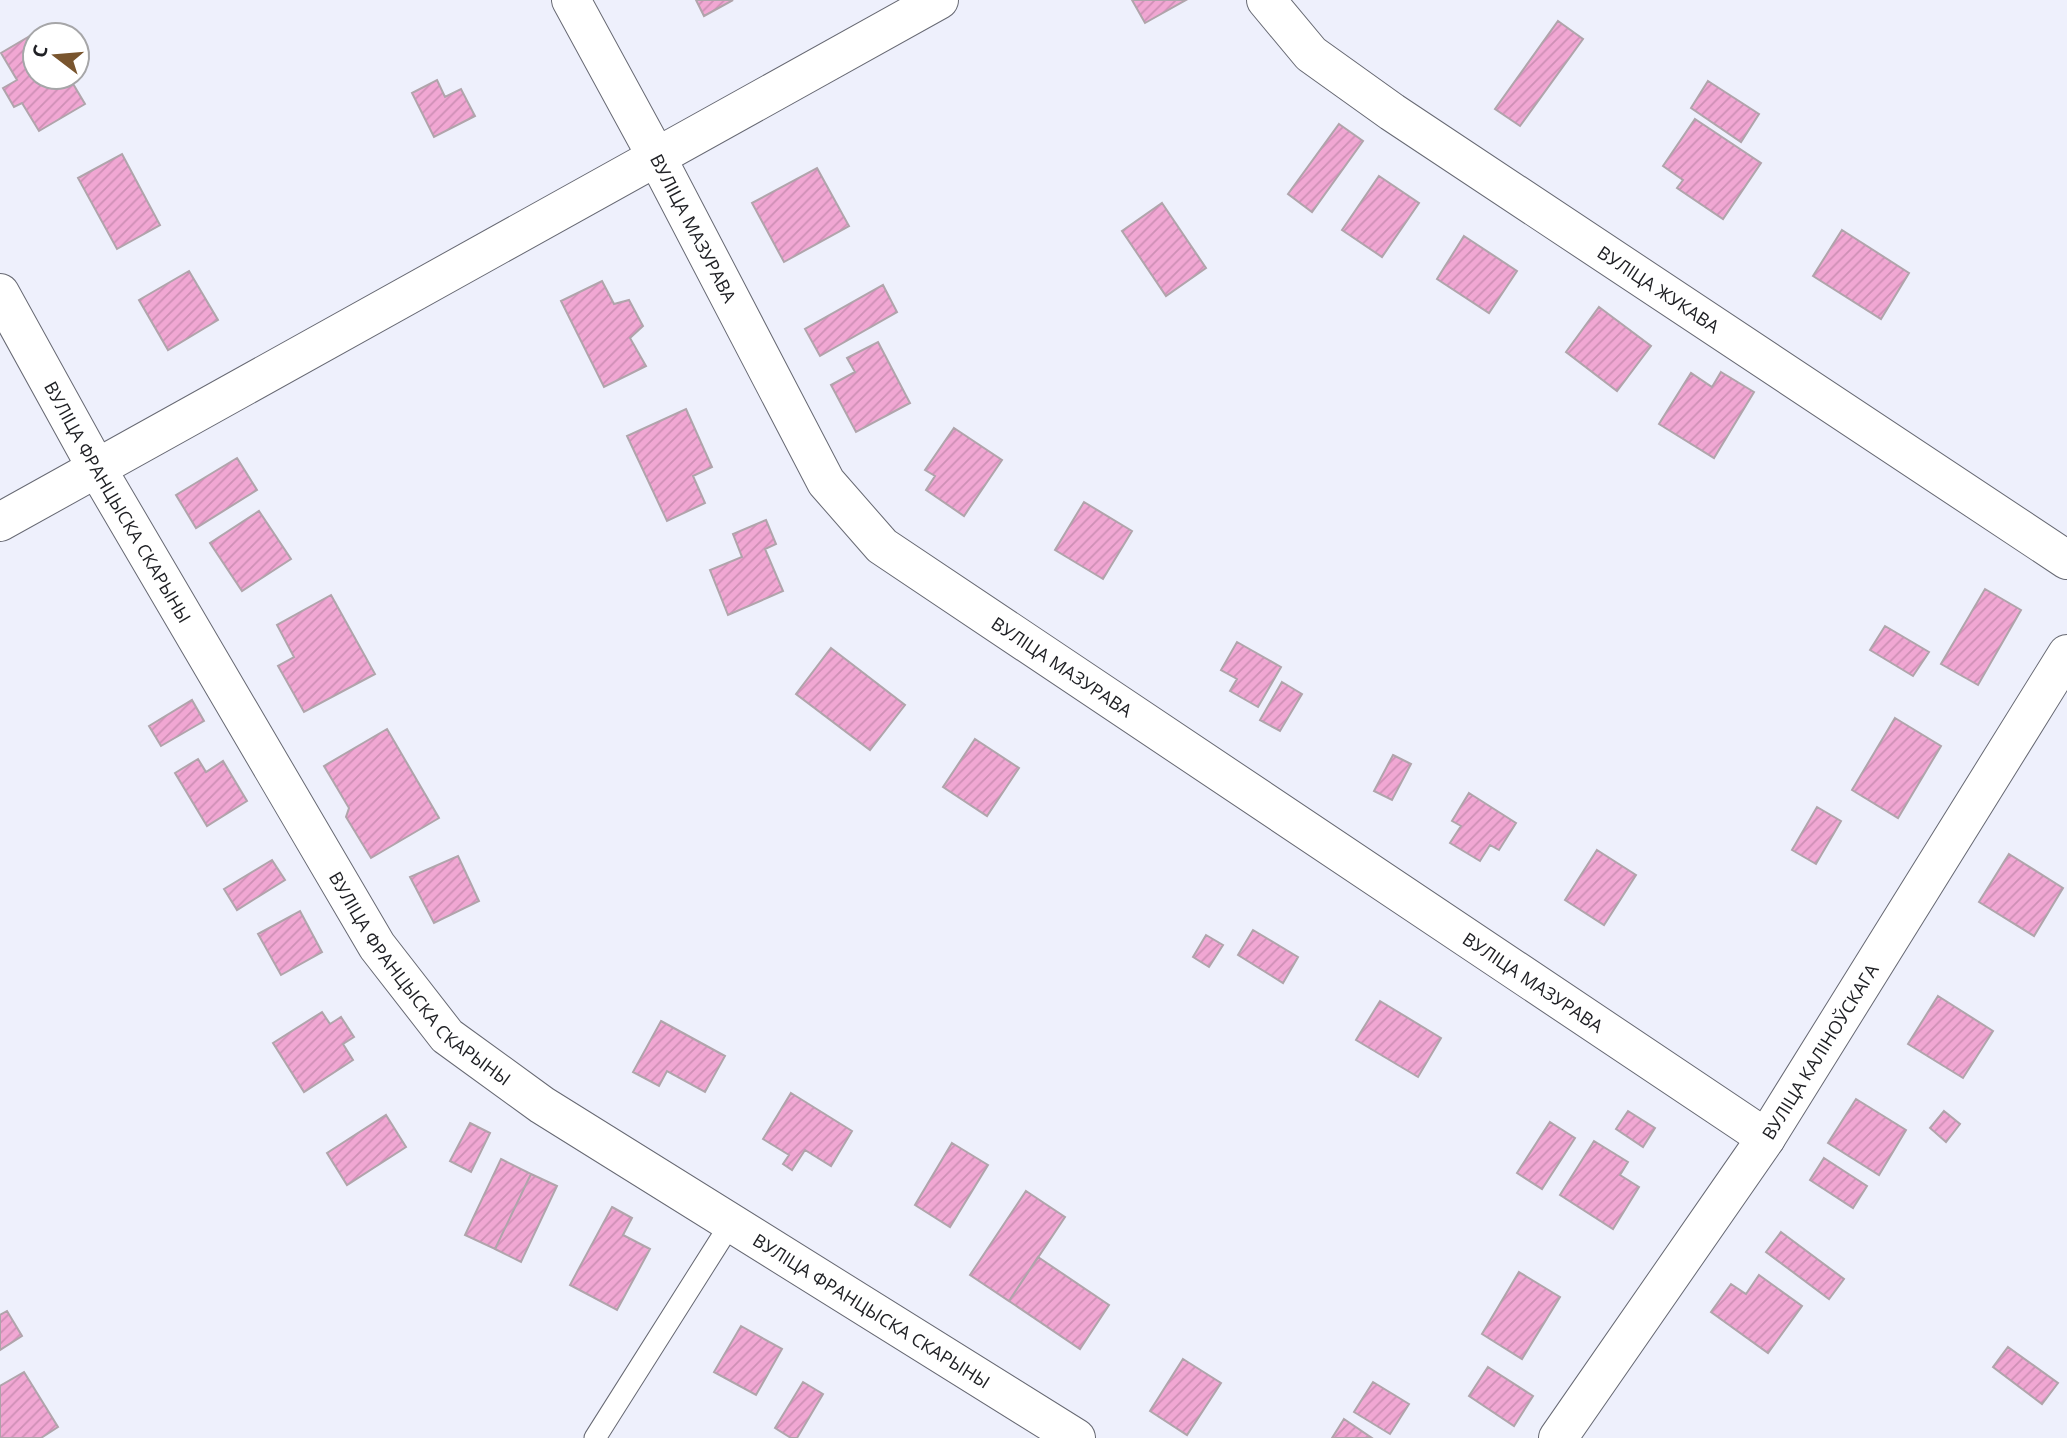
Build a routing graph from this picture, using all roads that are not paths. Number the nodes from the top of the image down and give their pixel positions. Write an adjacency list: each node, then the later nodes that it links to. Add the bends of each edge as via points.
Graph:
1 (571, 0): 4 (street, ВУЛІЦА МАЗУРАВА)
2 (939, 0): 4 (street)
3 (1266, 0): 8 (street, ВУЛІЦА ЖУКАВА, via 1311,54 1392,112)
4 (656, 156): 6 (street); 10 (street, ВУЛІЦА МАЗУРАВА, via 826,482 882,546)
5 (0, 293): 6 (street, ВУЛІЦА ФРАНЦЫСКА СКАРЫНЫ)
6 (96, 467): 7 (street); 11 (street, ВУЛІЦА ФРАНЦЫСКА СКАРЫНЫ, via 377,946 447,1036 542,1105)
7 (0, 522)
8 (2067, 560)
9 (2067, 654): 10 (street, ВУЛІЦА КАЛІНОЎСКАГА)
10 (1766, 1138): 14 (street, ВУЛІЦА КАЛІНОЎСКАГА)
11 (731, 1223): 12 (lane); 13 (street, ВУЛІЦА ФРАНЦЫСКА СКАРЫНЫ)
12 (595, 1438)
13 (1076, 1438)
14 (1558, 1438)

